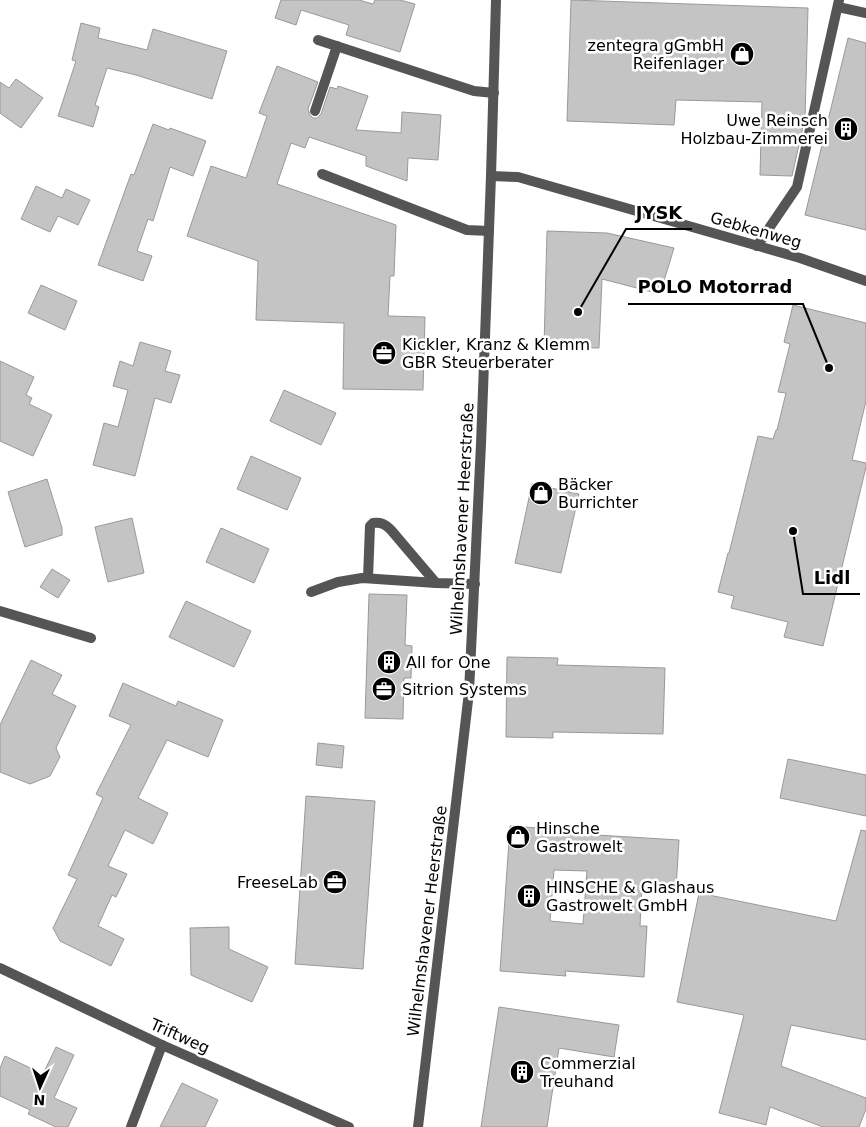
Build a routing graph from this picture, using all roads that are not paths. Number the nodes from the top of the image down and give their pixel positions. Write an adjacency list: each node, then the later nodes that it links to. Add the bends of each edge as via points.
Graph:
1 (496, 0): 6 (street, Wilhelmshavener Heerstraße)
2 (839, 3): 3 (street); 11 (street, via 797,187)
3 (866, 13)
4 (318, 40): 5 (street)
5 (337, 46): 6 (street, via 474,91); 7 (street)
6 (494, 93): 9 (street, Wilhelmshavener Heerstraße)
7 (315, 111)
8 (322, 174): 10 (street, via 467,230)
9 (492, 176): 10 (street, Wilhelmshavener Heerstraße); 11 (street, Gebkenweg, via 518,177)
10 (489, 231): 15 (street, Wilhelmshavener Heerstraße)
11 (757, 246): 12 (street, Gebkenweg)
12 (866, 281)
13 (368, 578): 14 (street); 14 (street, via 370,526 380,522 391,530); 16 (street, via 338,582)
14 (436, 583): 15 (street)
15 (475, 584): 23 (street, Wilhelmshavener Heerstraße, via 469,692)
16 (311, 592)
17 (0, 611): 18 (street)
18 (91, 638)
19 (0, 968): 20 (street, Triftweg)
20 (162, 1045): 21 (street); 22 (street, Triftweg)
21 (131, 1127)
22 (349, 1127)
23 (418, 1127)

